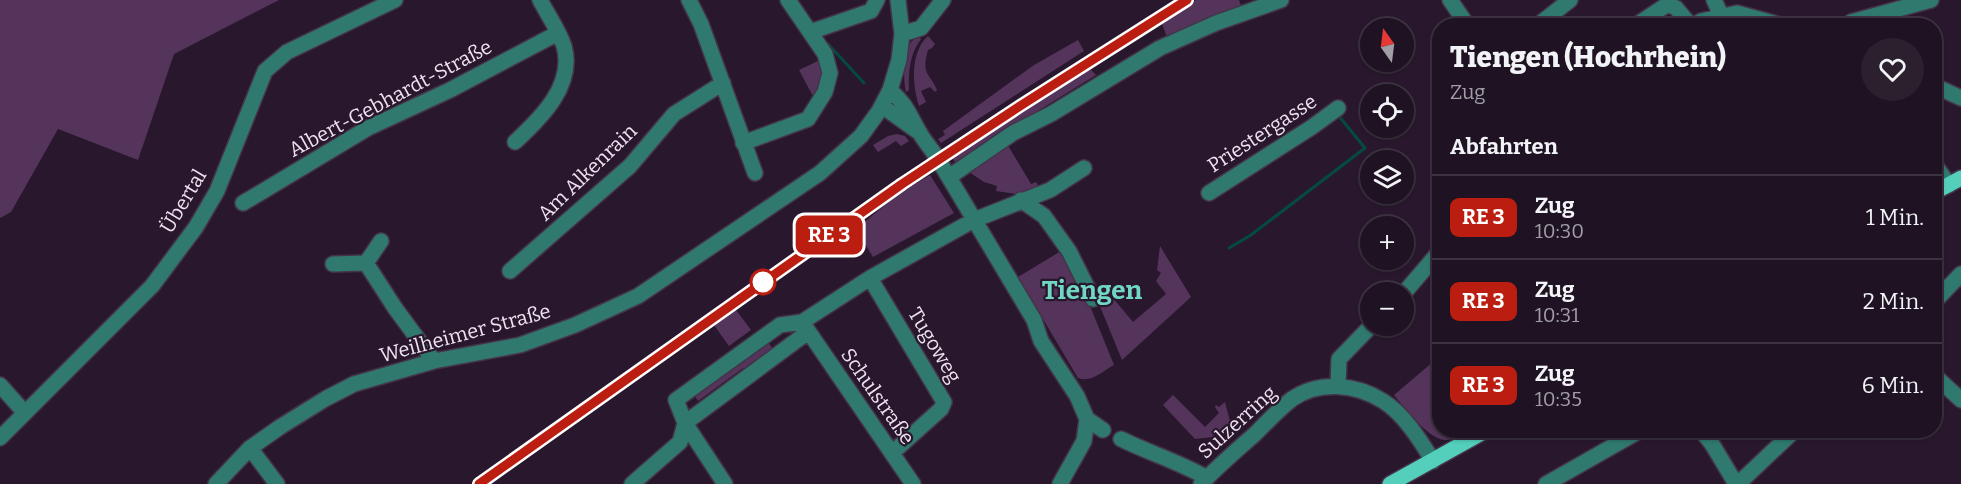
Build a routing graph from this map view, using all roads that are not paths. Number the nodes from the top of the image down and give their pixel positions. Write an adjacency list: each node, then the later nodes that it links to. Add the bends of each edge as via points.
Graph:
1 (395, 0): 57 (street, Übertal, via 287,52 265,71 217,191 196,227 152,286)
2 (540, 0): 22 (street)
3 (689, 0): 24 (street)
4 (788, 0): 21 (street)
5 (876, 0): 21 (street, via 871,11)
6 (898, 0): 23 (street, Weilheimer Straße)
7 (943, 0): 23 (street, via 921,28)
8 (1281, 0): 35 (street, via 1160,48 1013,133)
9 (1570, 0): 15 (street)
10 (1714, 0): 13 (street)
11 (1931, 0): 20 (street)
12 (1450, 1): 14 (street)
13 (1721, 15): 18 (street); 19 (street, via 1737,13)
14 (1462, 18)
15 (1547, 18)
16 (1647, 18): 17 (street, via 1668,4)
17 (1684, 18)
18 (1713, 18)
19 (1755, 18)
20 (1866, 18)
21 (810, 32): 32 (street, via 825,54 830,73 825,92 808,119)
22 (558, 33): 31 (street, via 567,64 561,86 541,118); 38 (street, Albert-Gebhardt-Straße, via 368,129)
23 (902, 34): 26 (street, Weilheimer Straße)
24 (723, 83): 32 (street); 44 (street, Am Alkenrain, via 674,114 630,166)
25 (1942, 89): 27 (street)
26 (890, 90): 28 (street, Weilheimer Straße); 30 (street, via 904,103)
27 (1961, 98)
28 (882, 106): 30 (street); 52 (street, Weilheimer Straße, via 861,136 837,160 638,296 520,345)
29 (1338, 108): 36 (street, Priestergasse)
30 (921, 135): 35 (street)
31 (515, 142)
32 (743, 143): 34 (street)
33 (1084, 168): 37 (street, via 1050,190)
34 (755, 172)
35 (949, 177): 39 (street)
36 (1209, 193)
37 (1020, 200): 39 (street); 49 (street, via 1044,216 1069,251)
38 (243, 203)
39 (974, 220): 46 (street); 58 (street)
40 (381, 241): 42 (street)
41 (1432, 260): 47 (street)
42 (366, 263): 43 (street); 52 (street)
43 (333, 264)
44 (510, 271)
45 (1961, 274): 48 (street)
46 (870, 278): 50 (street); 68 (street, Tugoweg, via 945,402)
47 (1413, 282)
48 (1942, 294)
49 (1093, 299)
50 (805, 327): 59 (street); 59 (street, via 780,326 676,400); 68 (street, Schulstraße)
51 (1361, 336): 55 (street, via 1339,358)
52 (434, 361): 67 (street, Weilheimer Straße, via 354,384)
53 (1942, 382): 56 (street)
54 (0, 385): 57 (street)
55 (1338, 386): 69 (street, via 1383,401); 70 (street, Sulzerring, via 1312,389 1292,399)
56 (1961, 400)
57 (25, 413): 61 (street, Übertal)
58 (1087, 419): 60 (street); 76 (street, via 1084,441)
59 (685, 423): 74 (street, via 680,442); 75 (street)
60 (1103, 430)
61 (0, 438)
62 (1473, 438): 69 (main road)
63 (1627, 438): 78 (street)
64 (1707, 438): 79 (street)
65 (1786, 438): 79 (street)
66 (1121, 439): 70 (street, via 1193,470)
67 (250, 448): 72 (street, Weilheimer Straße); 73 (street)
68 (892, 453): 71 (street, Schulstraße)
69 (1433, 460): 77 (main road)
70 (1204, 481)
71 (910, 483)
72 (216, 484)
73 (277, 484)
74 (632, 484)
75 (725, 484)
76 (1060, 484)
77 (1390, 484)
78 (1546, 484)
79 (1737, 484)

